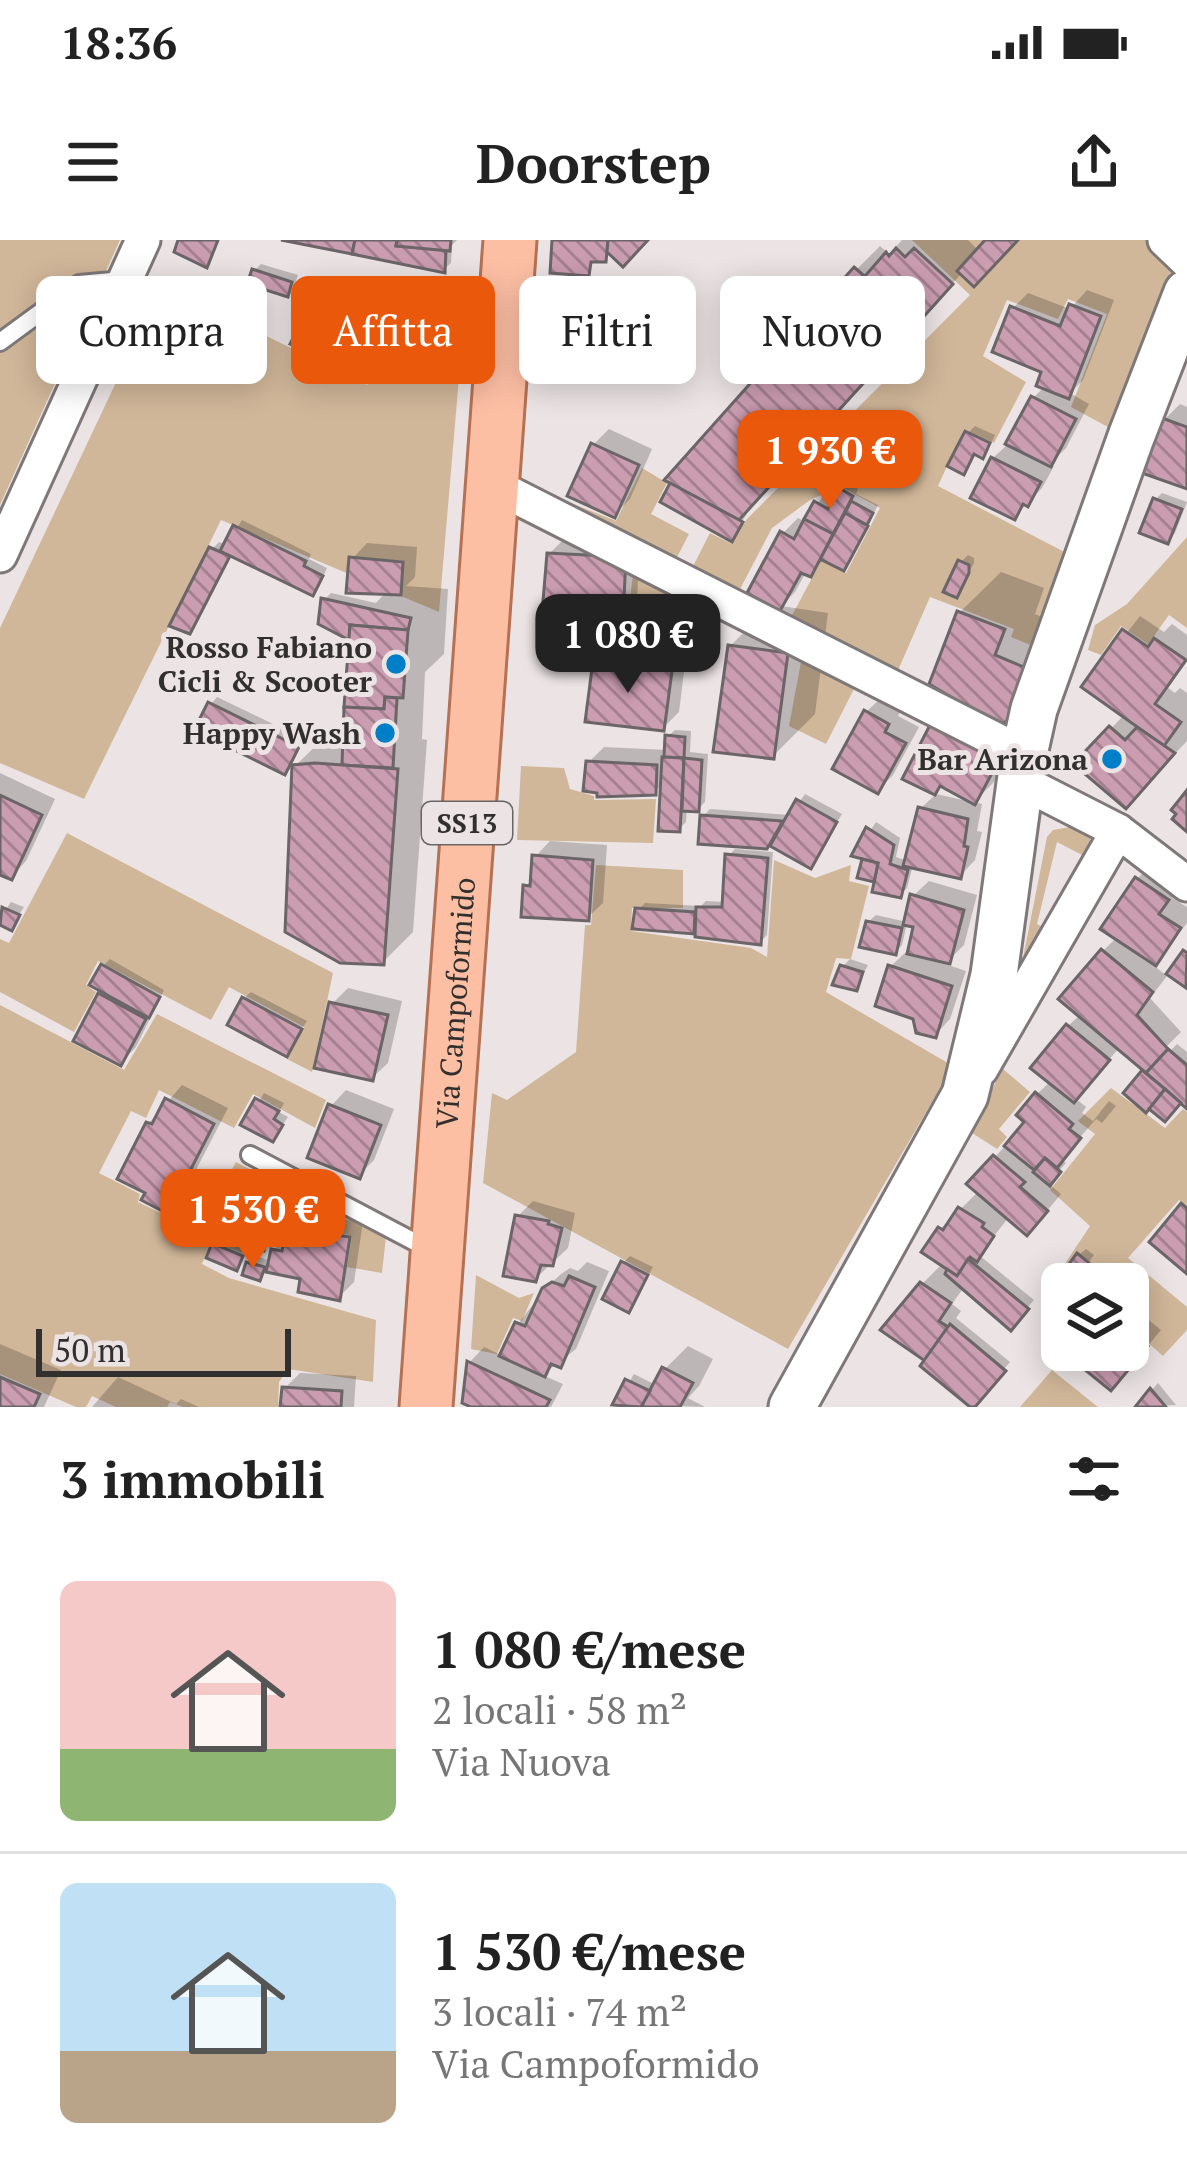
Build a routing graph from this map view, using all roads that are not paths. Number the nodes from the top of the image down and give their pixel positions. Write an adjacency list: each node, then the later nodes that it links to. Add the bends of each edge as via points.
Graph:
1 (143, 240): 5 (street)
2 (510, 240): 10 (main road, Via Campoformido / SS13)
3 (1166, 240): 4 (street)
4 (1187, 261)
5 (127, 276)
6 (1187, 293): 12 (main road, via 1041,688)
7 (36, 316): 8 (lane)
8 (0, 342)
9 (78, 384): 11 (street)
10 (493, 484): 12 (street); 17 (main road, Via Campoformido / SS13)
11 (0, 555)
12 (1023, 768): 13 (street); 15 (main road, via 994,975)
13 (1118, 831): 14 (street); 15 (street)
14 (1187, 884)
15 (965, 1095): 19 (main road)
16 (250, 1155): 17 (lane)
17 (436, 1253): 18 (main road, Via Campoformido / SS13)
18 (426, 1407)
19 (792, 1407)

